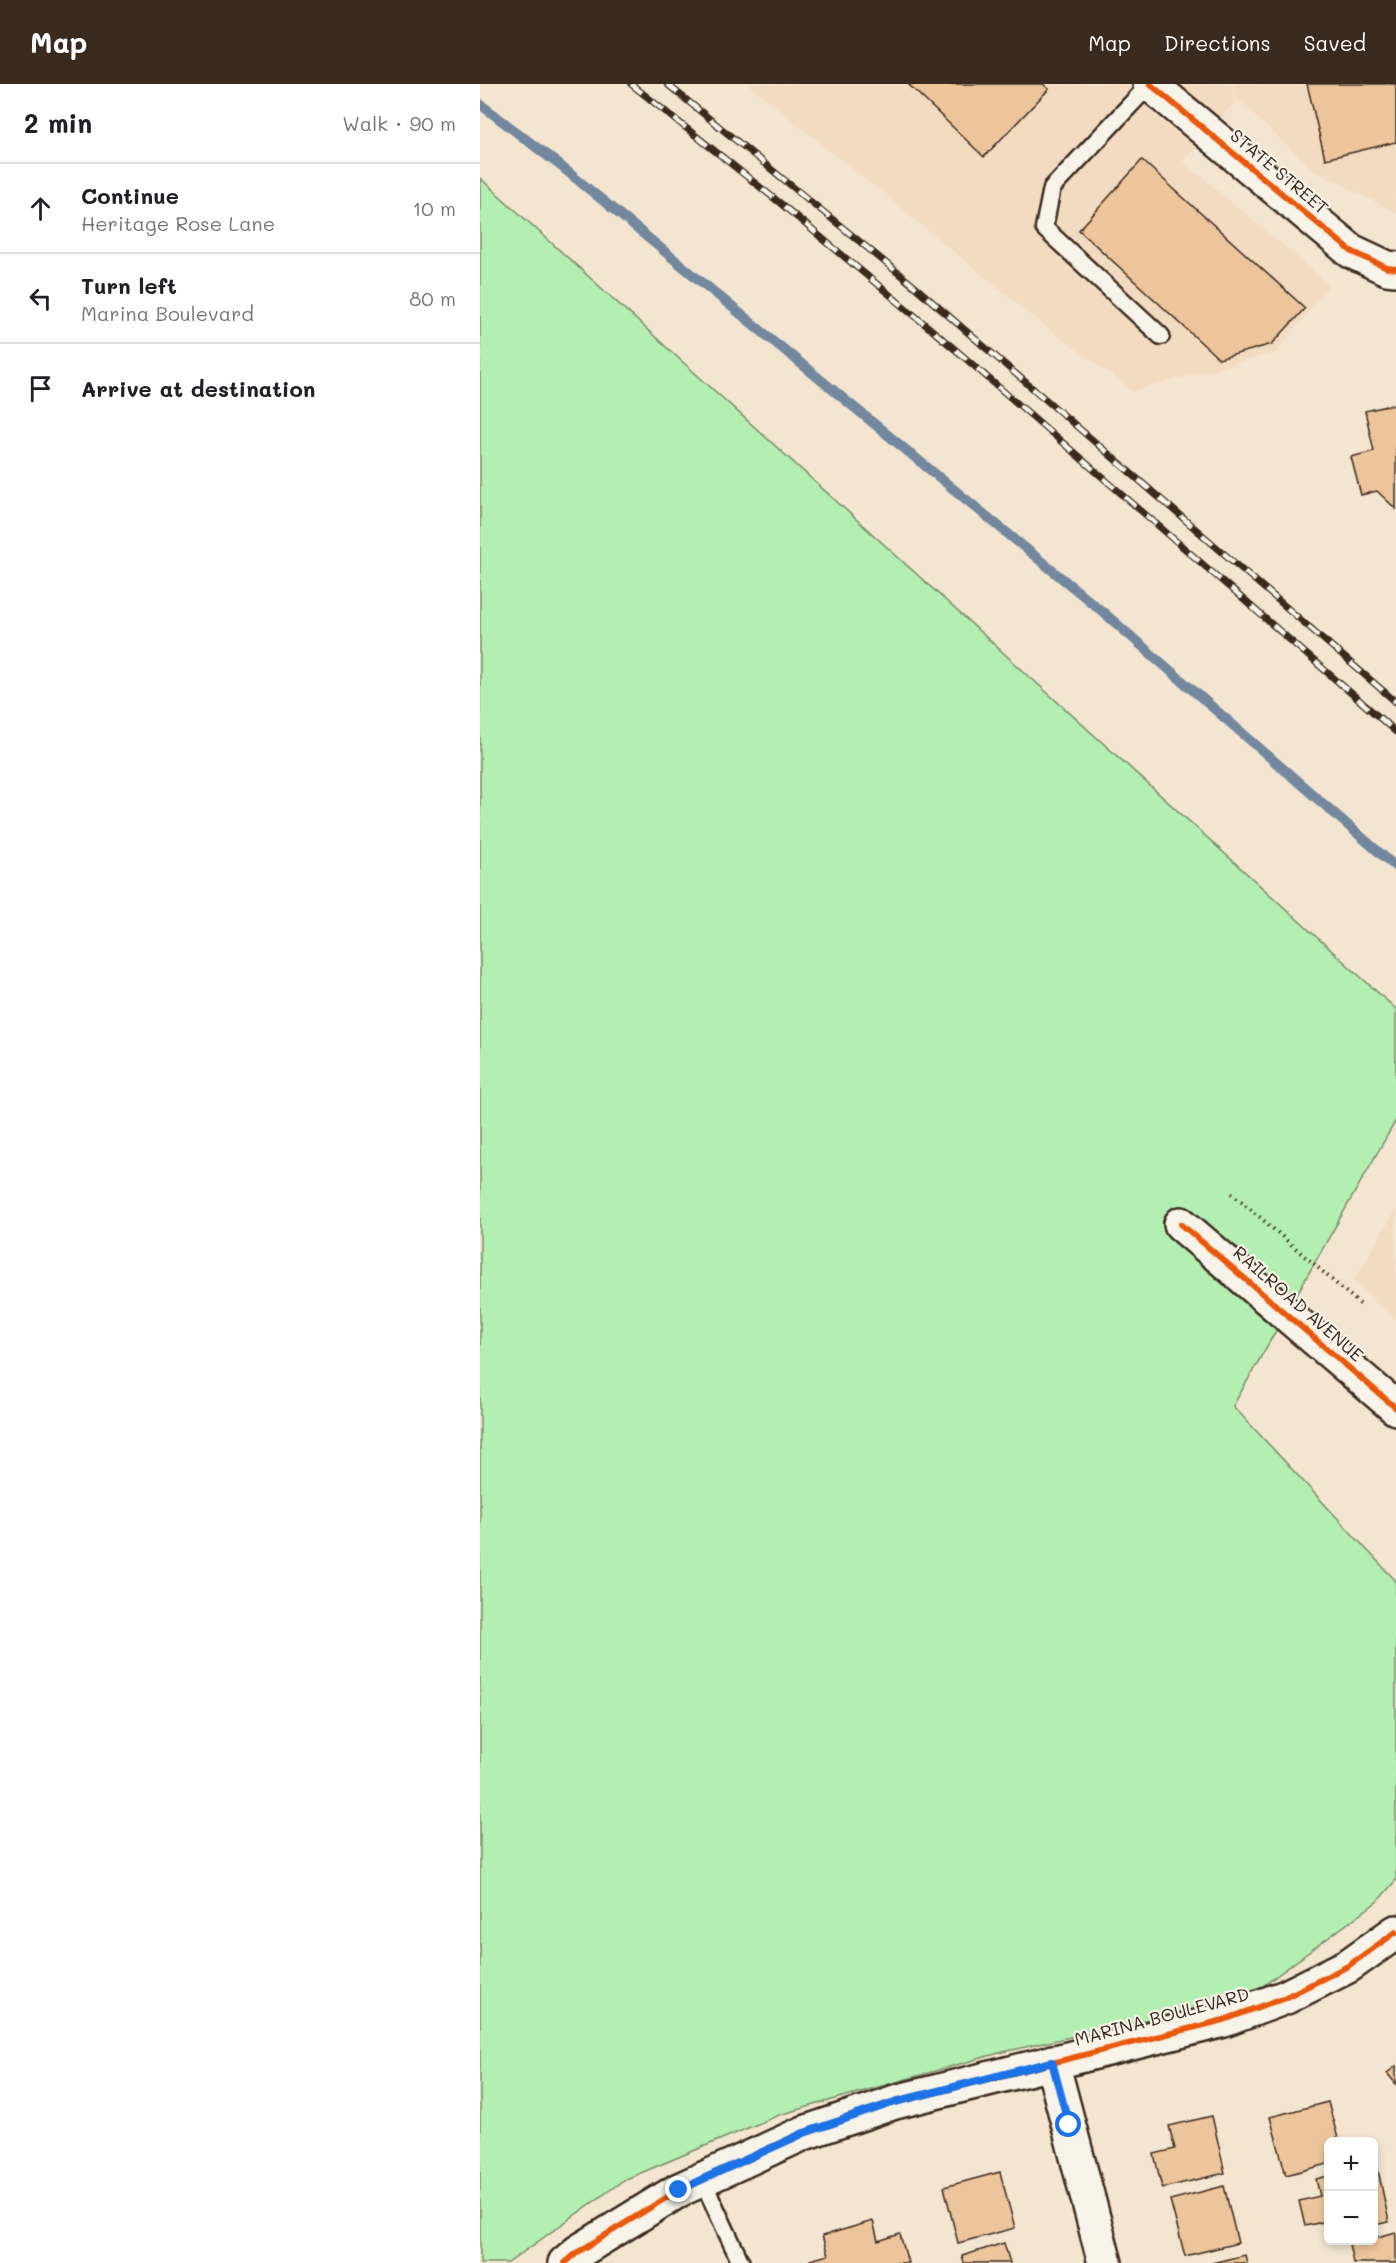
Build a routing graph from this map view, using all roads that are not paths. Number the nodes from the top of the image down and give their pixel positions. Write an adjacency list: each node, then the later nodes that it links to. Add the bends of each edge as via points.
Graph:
1 (1150, 84): 2 (street, STATE STREET, via 1351,251); 3 (lane, via 1052,188 1044,228)
2 (1396, 269)
3 (1161, 336)
4 (1181, 1224): 5 (street, RAILROAD AVENUE)
5 (1396, 1408)
6 (1396, 1932): 7 (street, MARINA BOULEVARD, via 1348,1966 1286,1997 1224,2020)
7 (1052, 2062): 8 (street, MARINA BOULEVARD, via 895,2102 804,2133); 11 (street)
8 (702, 2179): 9 (street, MARINA BOULEVARD); 10 (lane)
9 (565, 2263)
10 (741, 2263)
11 (1105, 2263)

